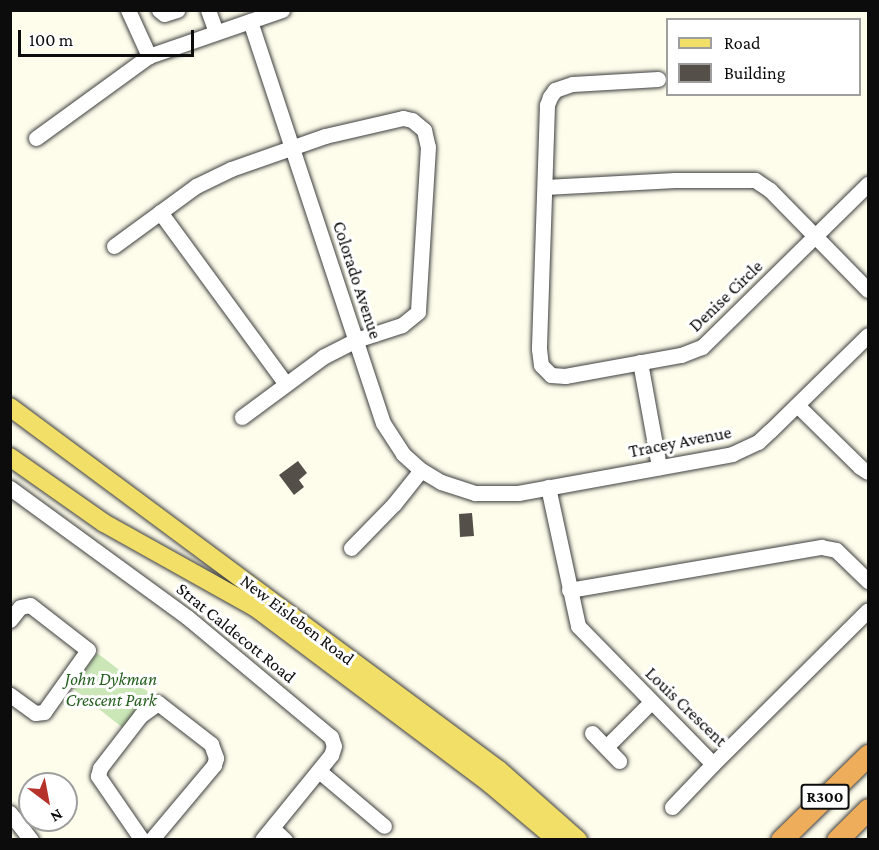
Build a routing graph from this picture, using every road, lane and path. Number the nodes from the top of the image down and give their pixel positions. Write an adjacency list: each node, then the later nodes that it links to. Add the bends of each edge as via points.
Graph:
1 (128, 10): 8 (street)
2 (159, 10): 3 (street, via 165,14)
3 (177, 10)
4 (208, 10): 7 (street)
5 (282, 10): 6 (street)
6 (250, 21): 7 (street); 11 (street, Colorado Avenue)
7 (216, 32): 8 (street)
8 (149, 56): 10 (street)
9 (658, 79): 13 (street, via 585,82 555,90 547,105)
10 (36, 138)
11 (293, 148): 14 (street, via 214,176); 19 (street, Colorado Avenue); 19 (street, via 403,118 418,123 427,137 418,312 402,325)
12 (868, 184): 15 (street, Denise Circle)
13 (545, 187): 15 (street, via 744,178 764,184); 20 (street, Denise Circle, via 541,365 556,376)
14 (160, 212): 16 (street); 21 (street)
15 (816, 237): 17 (street); 20 (street, Denise Circle, via 702,347)
16 (114, 246)
17 (868, 290)
18 (868, 334): 22 (street, Tracey Avenue)
19 (356, 340): 21 (street, via 323,357); 27 (street, Colorado Avenue, via 387,431 403,454)
20 (640, 362): 26 (street)
21 (286, 384): 24 (street)
22 (797, 405): 26 (street, Tracey Avenue, via 746,448); 28 (street)
23 (10, 407): 55 (main road, New Eisleben Road, via 499,770)
24 (242, 417)
25 (10, 457): 54 (main road, New Eisleben Road, via 104,523 256,608 481,777)
26 (659, 467): 29 (street, Tracey Avenue)
27 (421, 470): 31 (street, Colorado Avenue, via 458,489); 32 (street)
28 (868, 472)
29 (548, 487): 31 (street, Tracey Avenue); 34 (street, Louis Crescent)
30 (10, 488): 44 (street, Strat Caldecott Road, via 188,617 331,737 334,751)
31 (491, 495)
32 (351, 548)
33 (868, 581): 34 (street, via 836,550 821,547)
34 (569, 590): 38 (street, Louis Crescent, via 578,626)
35 (868, 610): 43 (street, Louis Crescent)
36 (10, 620): 37 (street, via 20,607 30,605 88,650 44,712 35,713)
37 (10, 695)
38 (651, 702): 40 (street); 43 (street, Louis Crescent)
39 (592, 733): 40 (street)
40 (606, 747): 42 (street)
41 (868, 754): 56 (highway, R300)
42 (619, 761)
43 (714, 764): 45 (street)
44 (319, 771): 48 (street); 49 (street, Strat Caldecott Road)
45 (672, 807)
46 (868, 809): 57 (highway, R300)
47 (10, 813): 50 (street)
48 (384, 826)
49 (267, 834): 53 (street)
50 (31, 840)
51 (142, 840): 52 (street, via 98,776 100,768 141,716 158,703 211,744 216,758)
52 (151, 840)
53 (285, 840)
54 (556, 840)
55 (578, 840)
56 (781, 840)
57 (837, 840)

